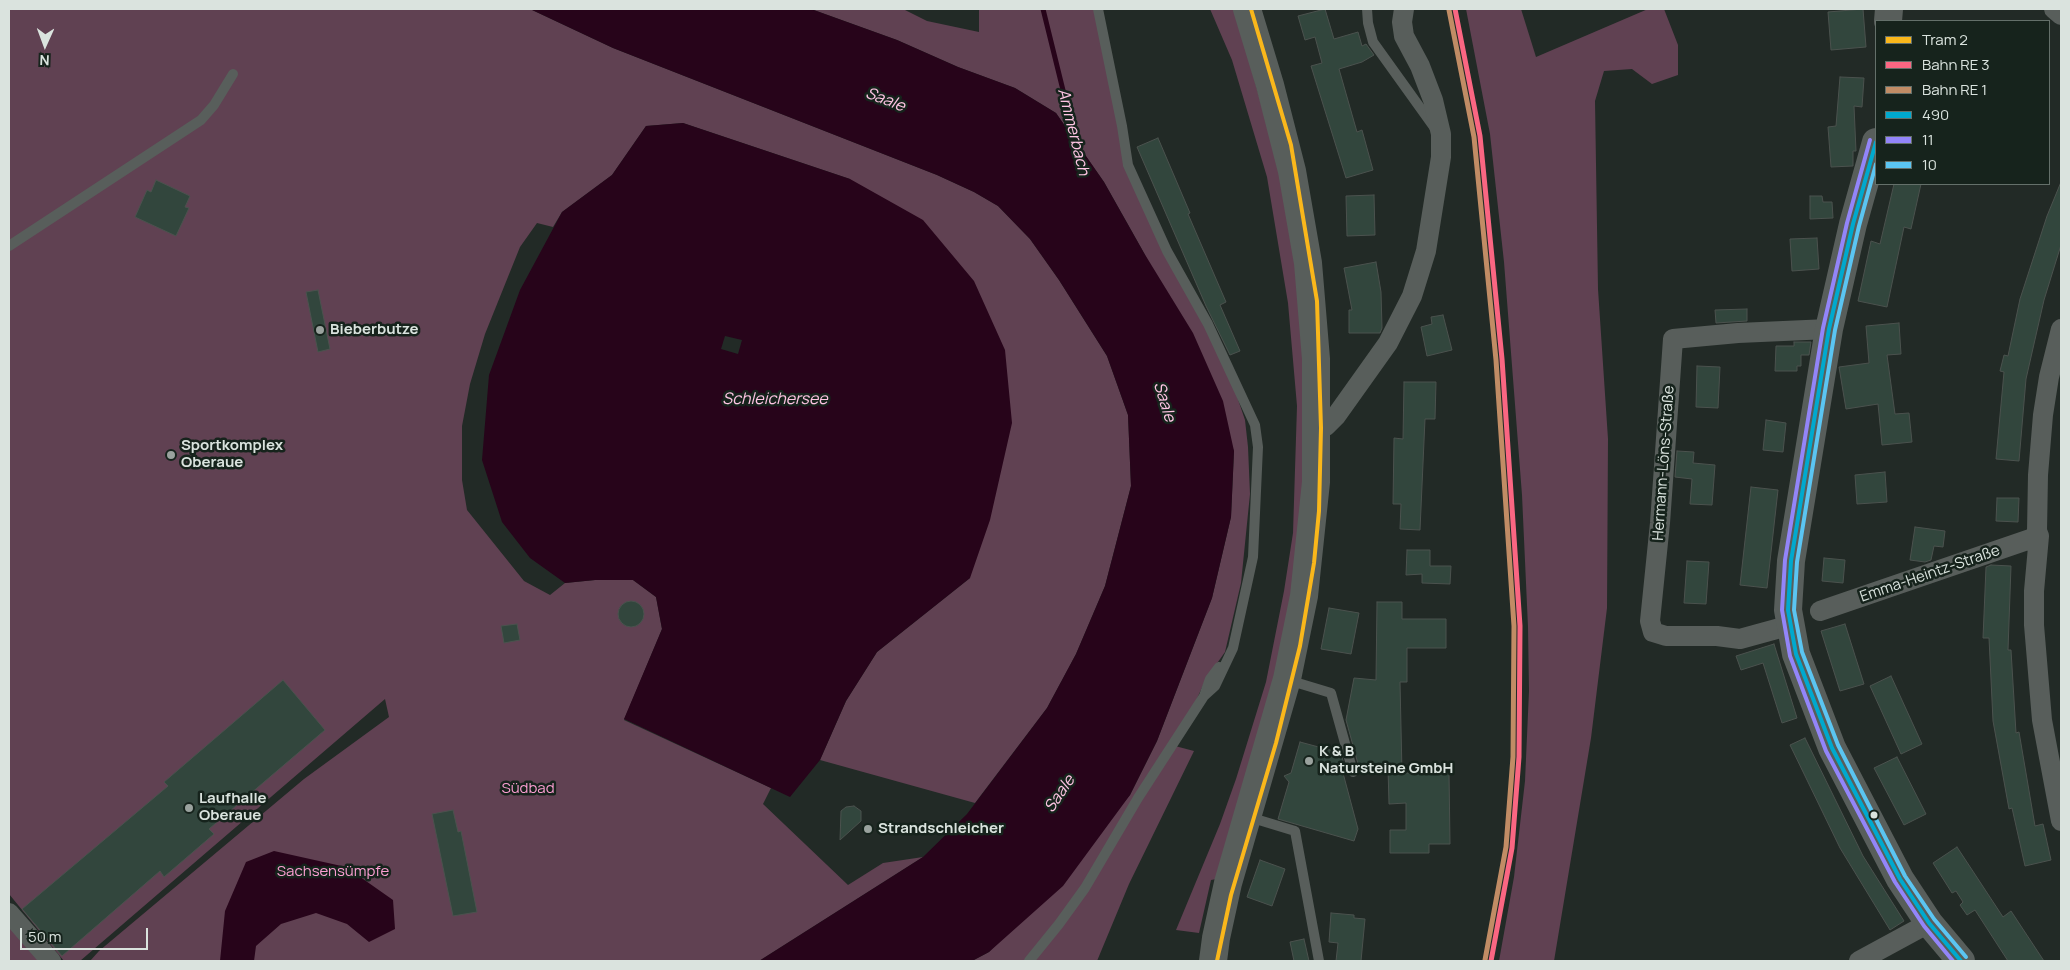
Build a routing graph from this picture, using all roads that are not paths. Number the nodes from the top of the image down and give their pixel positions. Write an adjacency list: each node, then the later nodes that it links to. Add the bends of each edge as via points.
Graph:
1 (1098, 9): 24 (lane, via 1128,165 1167,251 1208,324 1255,425 1258,447 1252,557 1233,648 1210,679 1204,696 1085,888)
2 (1247, 9): 13 (main road, via 1292,171 1308,263 1316,359)
3 (1367, 9): 8 (lane, via 1373,42)
4 (1404, 9): 8 (street, via 1404,36 1433,100)
5 (2054, 9): 6 (street)
6 (2061, 15)
7 (233, 74): 10 (lane, via 201,120)
8 (1440, 134): 13 (street, via 1441,157 1429,234 1412,296 1388,343 1364,378 1330,423)
9 (1875, 146): 11 (main road)
10 (9, 246)
11 (1829, 329): 16 (main road, via 1792,561 1788,610); 16 (street, Hermann-Löns-Straße, via 1673,339 1650,621 1654,632 1666,636 1740,639)
12 (2061, 329): 14 (street, via 2043,414 2038,475)
13 (1317, 429): 17 (main road, via 1316,482 1304,596)
14 (2039, 536): 15 (street, Emma-Heintz-Straße); 20 (street, via 2034,591 2037,673 2042,720)
15 (1820, 611)
16 (1791, 625): 22 (main road, via 1796,654 1832,748 1900,880)
17 (1287, 679): 18 (lane, via 1331,693); 19 (main road)
18 (1353, 772)
19 (1248, 816): 25 (main road, via 1228,884); 26 (lane, via 1295,831)
20 (2061, 821)
21 (9, 913): 23 (street)
22 (1929, 924): 27 (street); 28 (main road)
23 (51, 961)
24 (1029, 961)
25 (1213, 961)
26 (1319, 961)
27 (1859, 961)
28 (1961, 961)

